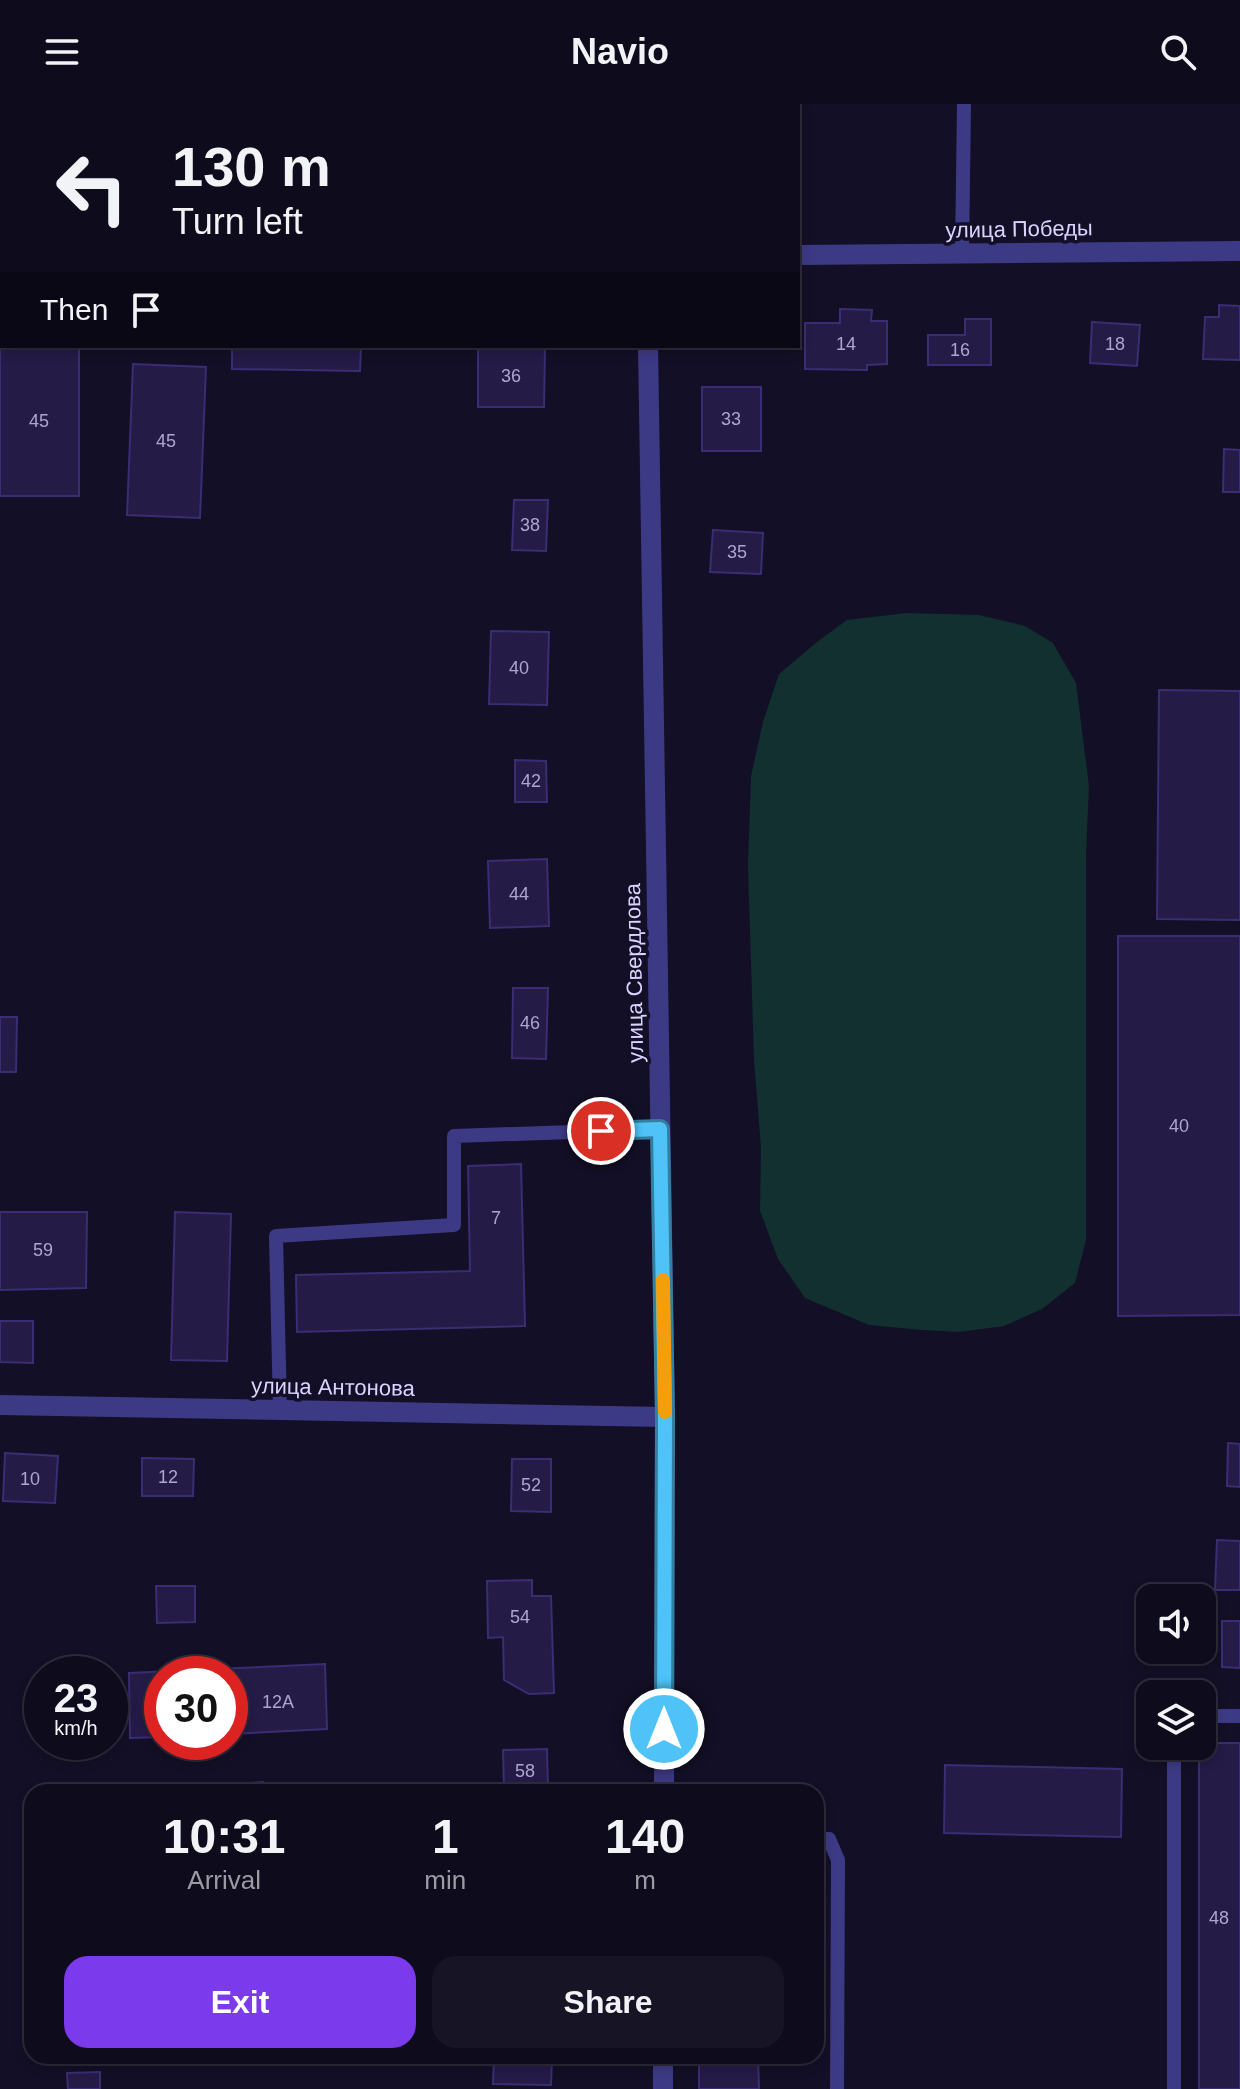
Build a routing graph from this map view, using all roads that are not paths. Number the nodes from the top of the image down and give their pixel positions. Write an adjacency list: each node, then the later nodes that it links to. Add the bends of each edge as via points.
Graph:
1 (964, 104): 3 (lane)
2 (1240, 251): 3 (street, улица Победы)
3 (962, 254): 4 (street, улица Победы)
4 (800, 255)
5 (648, 348): 6 (street, улица Свердлова)
6 (660, 1129): 8 (lane, via 454,1136 454,1225 276,1236); 9 (street, улица Свердлова)
7 (0, 1405): 8 (street, улица Антонова)
8 (280, 1410): 9 (street, улица Антонова)
9 (665, 1417): 13 (street, улица Свердлова)
10 (1216, 1716): 11 (lane)
11 (1240, 1716)
12 (1174, 1760): 18 (lane)
13 (664, 1784)
14 (824, 1839): 17 (lane, via 829,1839 838,1860)
15 (663, 2064): 16 (street)
16 (663, 2089)
17 (837, 2089)
18 (1174, 2089)

